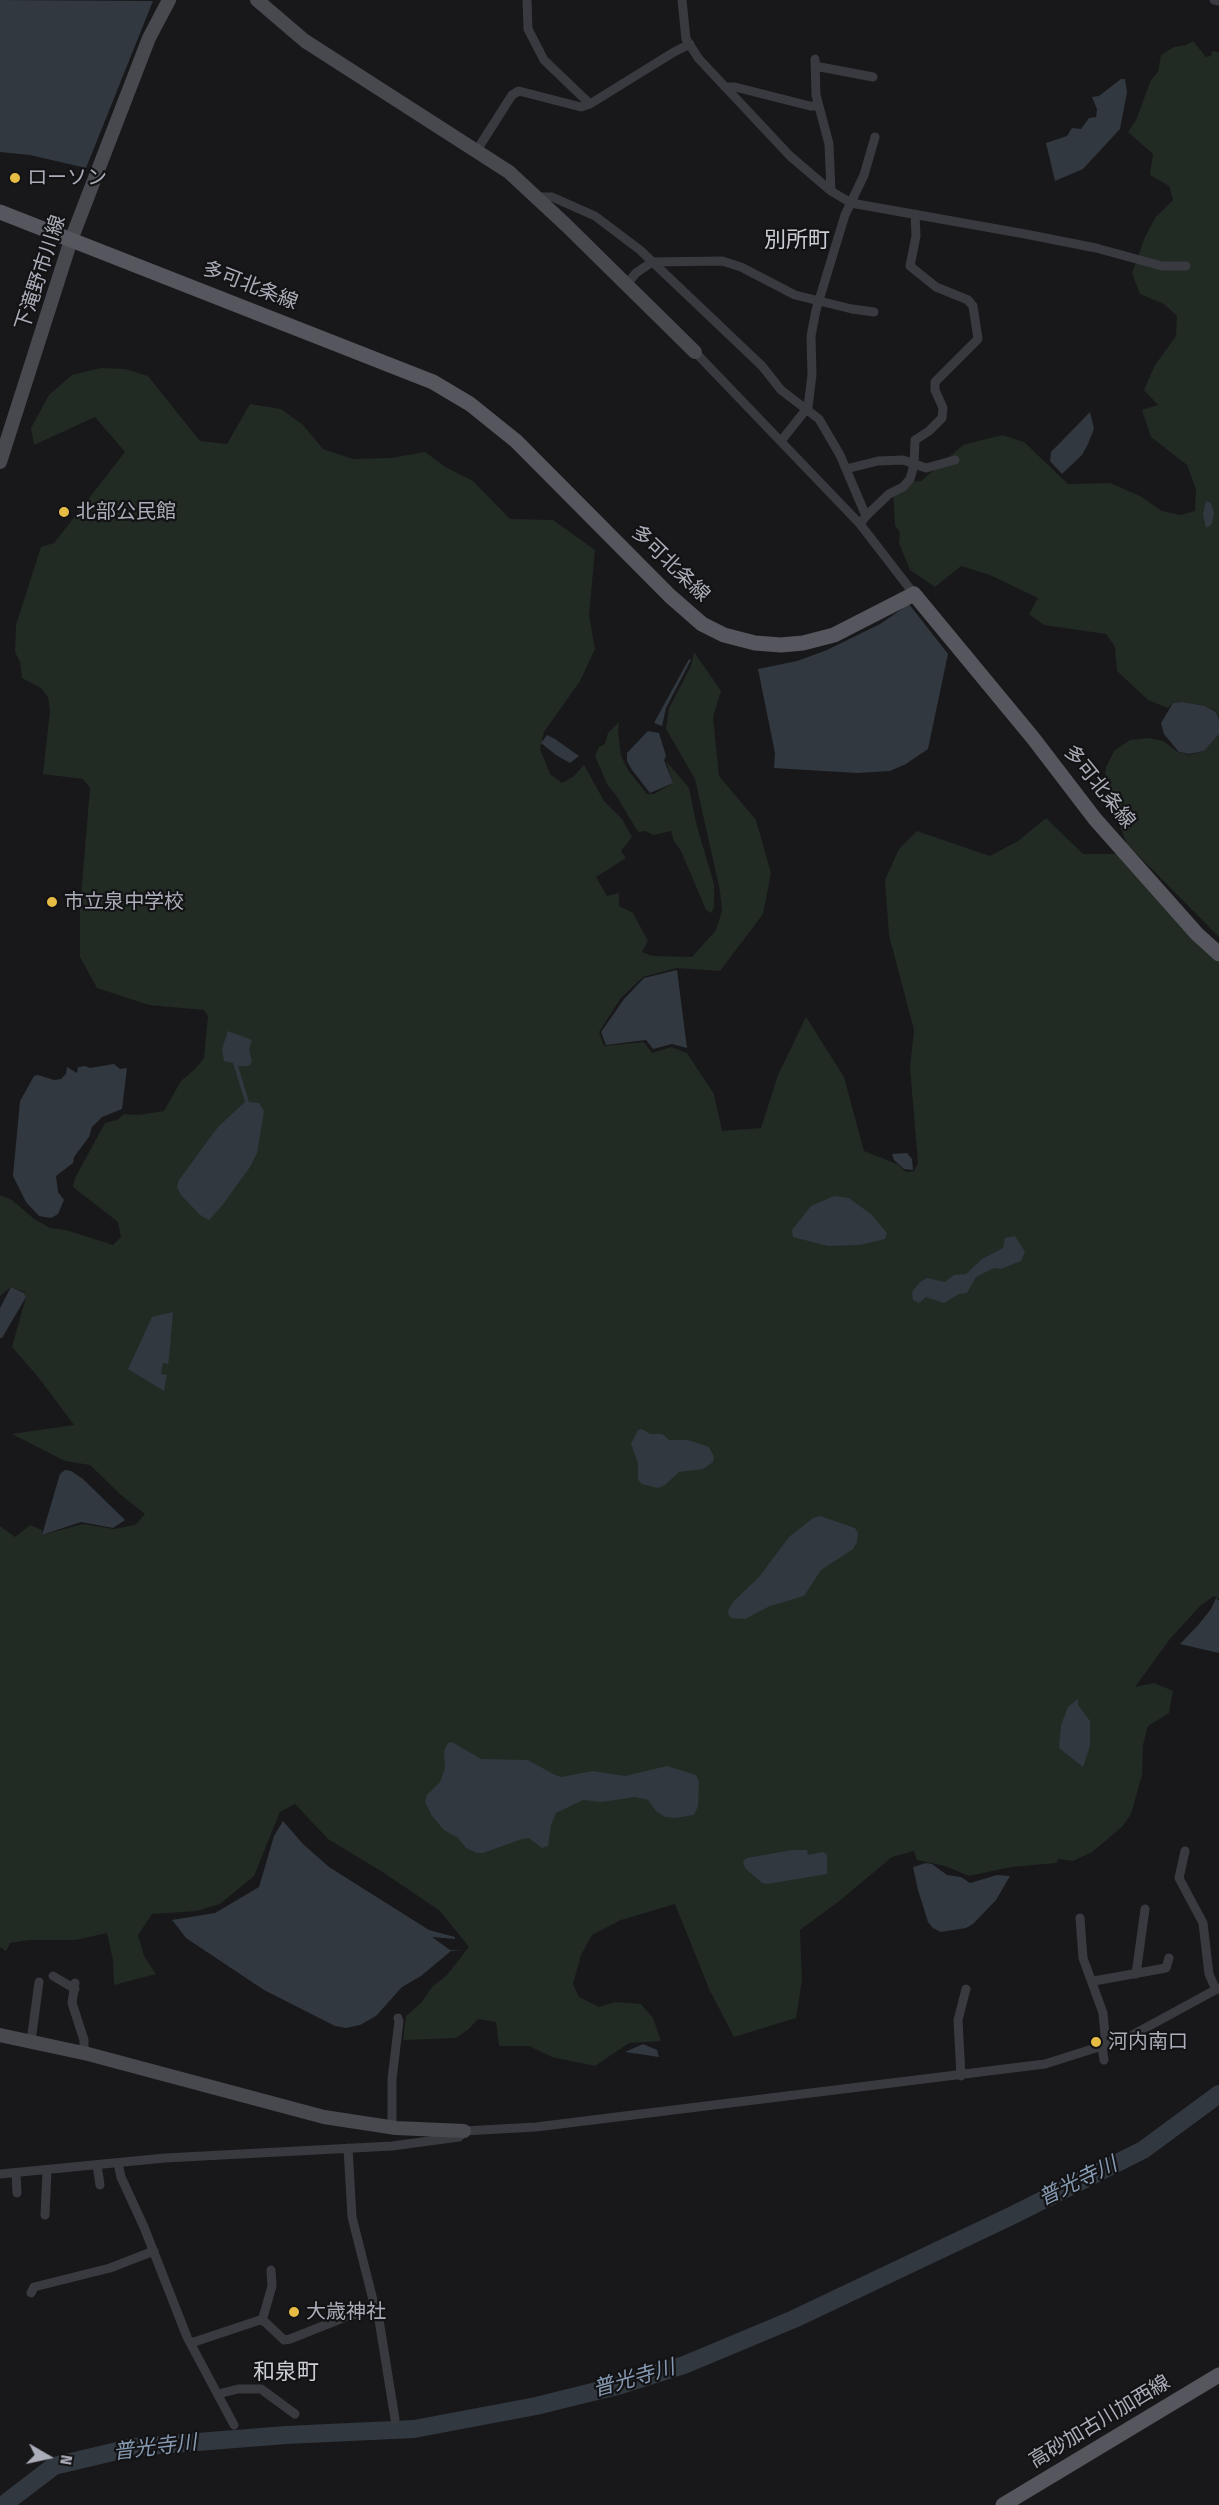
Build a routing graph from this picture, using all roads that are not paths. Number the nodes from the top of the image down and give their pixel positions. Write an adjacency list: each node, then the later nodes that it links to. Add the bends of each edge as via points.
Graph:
1 (169, 0): 19 (street, 下滝野市川線, via 149,38)
2 (257, 0): 13 (street, via 305,41)
3 (527, 0): 10 (street, via 528,29 544,60)
4 (682, 0): 7 (street, via 686,39)
5 (1214, 0): 6 (street)
6 (1219, 1)
7 (690, 44): 9 (street); 10 (street)
8 (873, 77): 11 (street, via 815,62)
9 (725, 87): 11 (street); 14 (street, via 790,156)
10 (590, 104): 13 (street, via 581,107 519,91 512,95)
11 (819, 106): 14 (street, via 829,144)
12 (875, 137): 16 (street)
13 (477, 150): 15 (street)
14 (831, 191): 16 (street)
15 (536, 197): 20 (street, via 552,197 595,216); 22 (street)
16 (851, 203): 18 (street); 23 (street)
17 (0, 212): 19 (main road, 多可北条線)
18 (915, 214): 21 (street, via 1096,248 1162,266); 30 (street, via 916,236 910,266 936,287 968,300 973,306 978,339 935,382 942,418 915,440)
19 (71, 240): 29 (street, 下滝野市川線); 33 (main road, 多可北条線, via 433,382 516,441 670,596 702,624 724,635 755,644 803,643 834,635)
20 (652, 262): 22 (street); 23 (street, via 722,261 795,294); 26 (street, via 755,358 781,390)
21 (1186, 266)
22 (626, 285): 25 (street)
23 (820, 299): 24 (street); 26 (street, via 811,336 812,375)
24 (874, 312)
25 (695, 352): 27 (street)
26 (807, 410): 27 (street); 31 (street, via 819,419)
27 (781, 441): 32 (street)
28 (955, 460): 30 (street, via 926,468)
29 (0, 462)
30 (914, 465): 31 (street, via 903,460 878,461); 32 (street, via 903,487 889,494)
31 (846, 469): 32 (street)
32 (863, 520): 33 (street)
33 (914, 594): 34 (main road, 多可北条線, via 1095,819)
34 (1219, 954)
35 (1185, 1851): 44 (street, via 1179,1878 1203,1923 1209,1974)
36 (1145, 1909): 39 (street)
37 (1080, 1918): 41 (street, via 1085,1965)
38 (1169, 1958): 39 (street, via 1167,1968)
39 (1136, 1974): 41 (street)
40 (53, 1976): 49 (street, via 75,1986 72,2003 84,2040)
41 (1094, 1981): 48 (street, via 1103,2013)
42 (39, 1982): 47 (street)
43 (966, 1989): 51 (street, via 958,2020)
44 (1217, 1989): 48 (street)
45 (398, 2018): 52 (street, via 392,2079)
46 (0, 2035): 47 (street)
47 (31, 2041): 49 (street)
48 (1104, 2047): 50 (street); 51 (street, via 1045,2064)
49 (84, 2053): 52 (street, via 324,2117)
50 (1104, 2060)
51 (961, 2076): 53 (street, via 536,2127)
52 (394, 2128): 53 (street); 54 (street)
53 (464, 2130): 54 (street, via 459,2136)
54 (392, 2145): 55 (street)
55 (348, 2148): 56 (street); 67 (street, via 352,2217)
56 (118, 2163): 57 (street); 64 (street)
57 (97, 2165): 58 (street); 61 (street)
58 (47, 2170): 59 (street); 63 (street)
59 (16, 2173): 60 (street); 62 (street)
60 (0, 2174)
61 (100, 2186)
62 (17, 2193)
63 (45, 2215)
64 (154, 2251): 66 (street, via 110,2268 34,2287); 69 (street)
65 (271, 2270): 68 (street, via 272,2286)
66 (31, 2293)
67 (373, 2310): 68 (street, via 284,2340); 73 (street, via 379,2320)
68 (262, 2321): 69 (street)
69 (191, 2343): 71 (street)
70 (1219, 2374): 75 (main road, 高砂加古川加西線)
71 (218, 2394): 72 (street, via 261,2389); 74 (street)
72 (295, 2414)
73 (395, 2419)
74 (234, 2425)
75 (1003, 2505)

